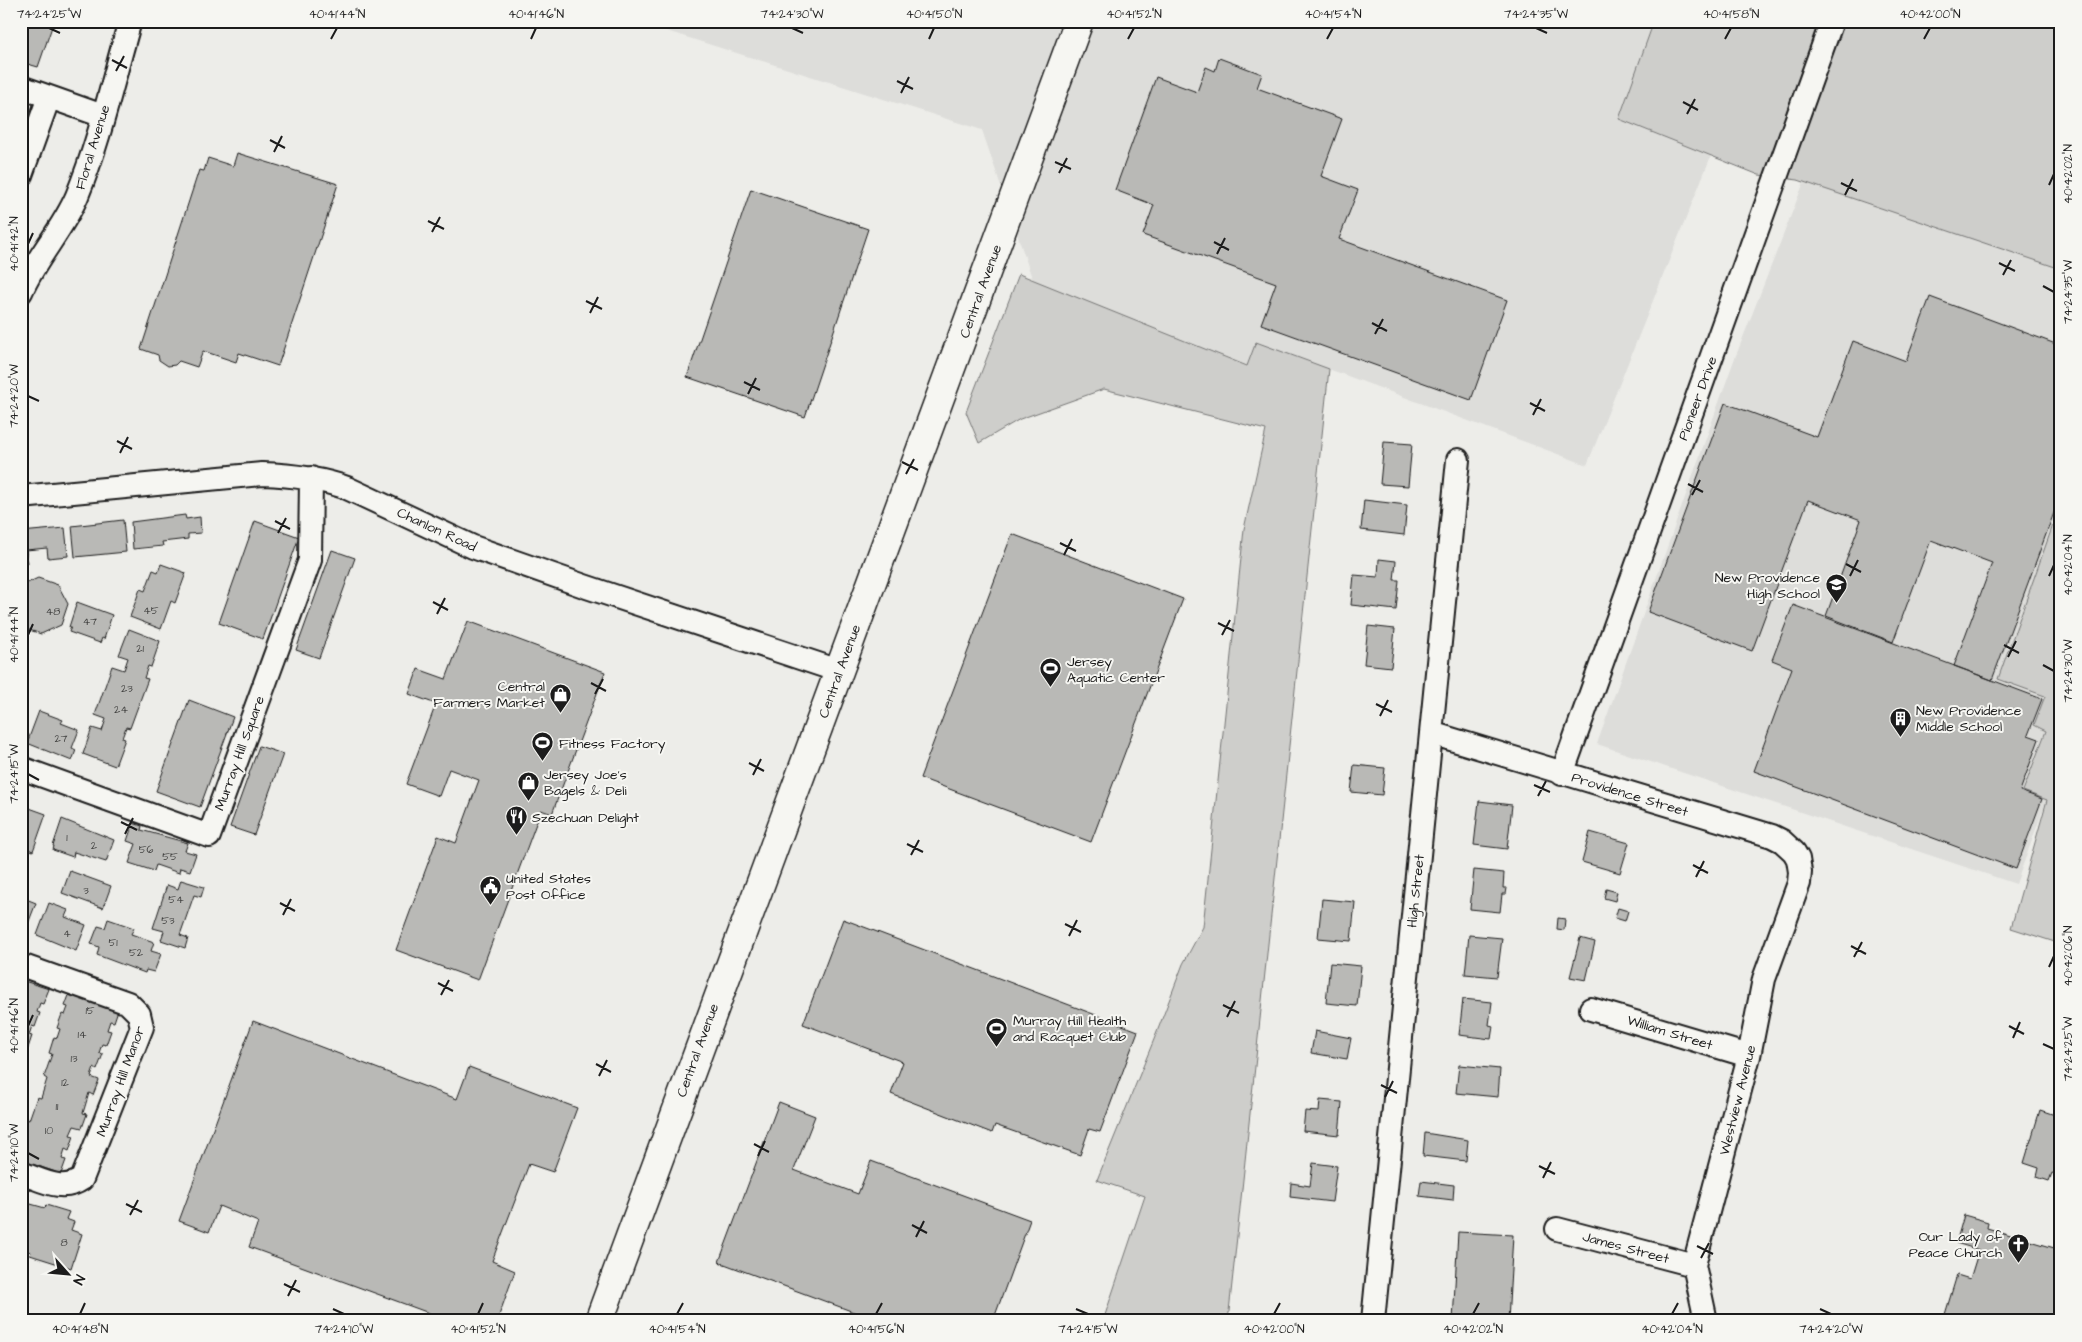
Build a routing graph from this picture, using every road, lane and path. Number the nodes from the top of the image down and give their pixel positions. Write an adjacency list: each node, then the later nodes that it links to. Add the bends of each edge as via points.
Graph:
1 (130, 21): 6 (street, Floral Avenue)
2 (1079, 21): 12 (street, Central Avenue)
3 (1832, 21): 15 (street, Pioneer Drive)
4 (21, 87): 5 (street)
5 (49, 97): 6 (street); 7 (street)
6 (103, 116): 8 (street, Floral Avenue, via 76,198)
7 (21, 175)
8 (21, 292)
9 (1458, 460): 13 (street, High Street)
10 (311, 478): 11 (street, Chanlon Road, via 238,475); 12 (street, Chanlon Road, via 348,488 473,547); 14 (street, Murray Hill Square, via 310,560 209,836)
11 (21, 498)
12 (839, 671): 23 (street, Central Avenue)
13 (1431, 733): 15 (street, Providence Street); 24 (street, High Street)
14 (21, 768)
15 (1562, 774): 16 (street, Providence Street, via 1782,841 1798,859)
16 (1799, 883): 19 (street, Westview Avenue, via 1764,979)
17 (21, 965): 20 (street, Murray Hill Manor, via 128,1003 139,1014 142,1027 82,1179 68,1186 59,1186)
18 (1591, 1009): 19 (street, William Street)
19 (1749, 1056): 22 (street, Westview Avenue)
20 (21, 1173)
21 (1557, 1229): 22 (street, James Street)
22 (1694, 1265): 25 (street, Westview Avenue)
23 (599, 1321)
24 (1373, 1321)
25 (1706, 1321)

